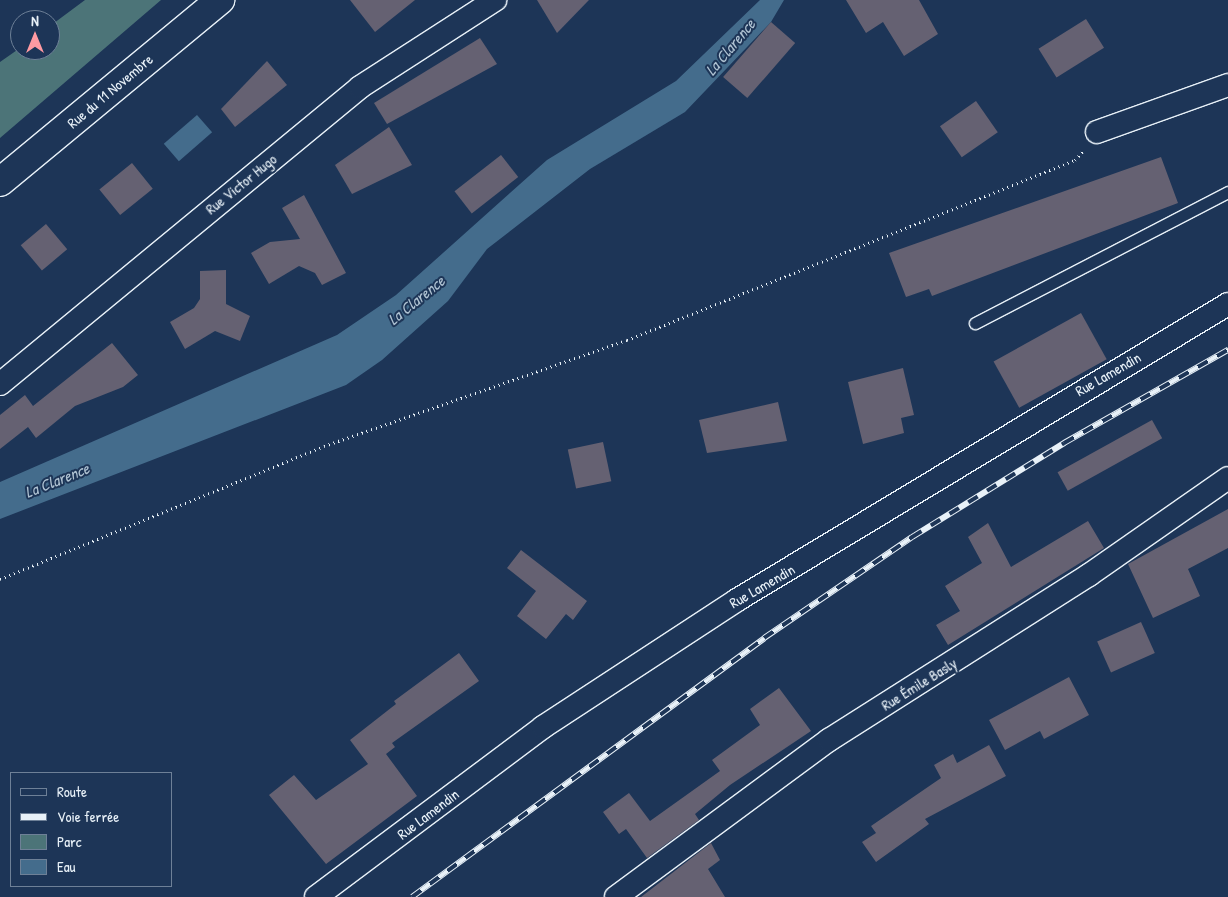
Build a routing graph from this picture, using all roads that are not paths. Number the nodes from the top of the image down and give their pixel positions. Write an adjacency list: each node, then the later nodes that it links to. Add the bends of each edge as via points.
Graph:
1 (220, 0): 5 (main road, Rue du 11 Novembre)
2 (495, 0): 9 (street, Rue Victor Hugo, via 360,87)
3 (1228, 85): 4 (street)
4 (1097, 132)
5 (0, 182)
6 (1228, 192): 8 (lane)
7 (1228, 304): 11 (street, Rue Lamendin, via 737,600 543,727)
8 (975, 323)
9 (0, 384)
10 (1228, 478): 12 (street, Rue Émile Basly, via 1075,585 828,740)
11 (316, 897)
12 (616, 897)

